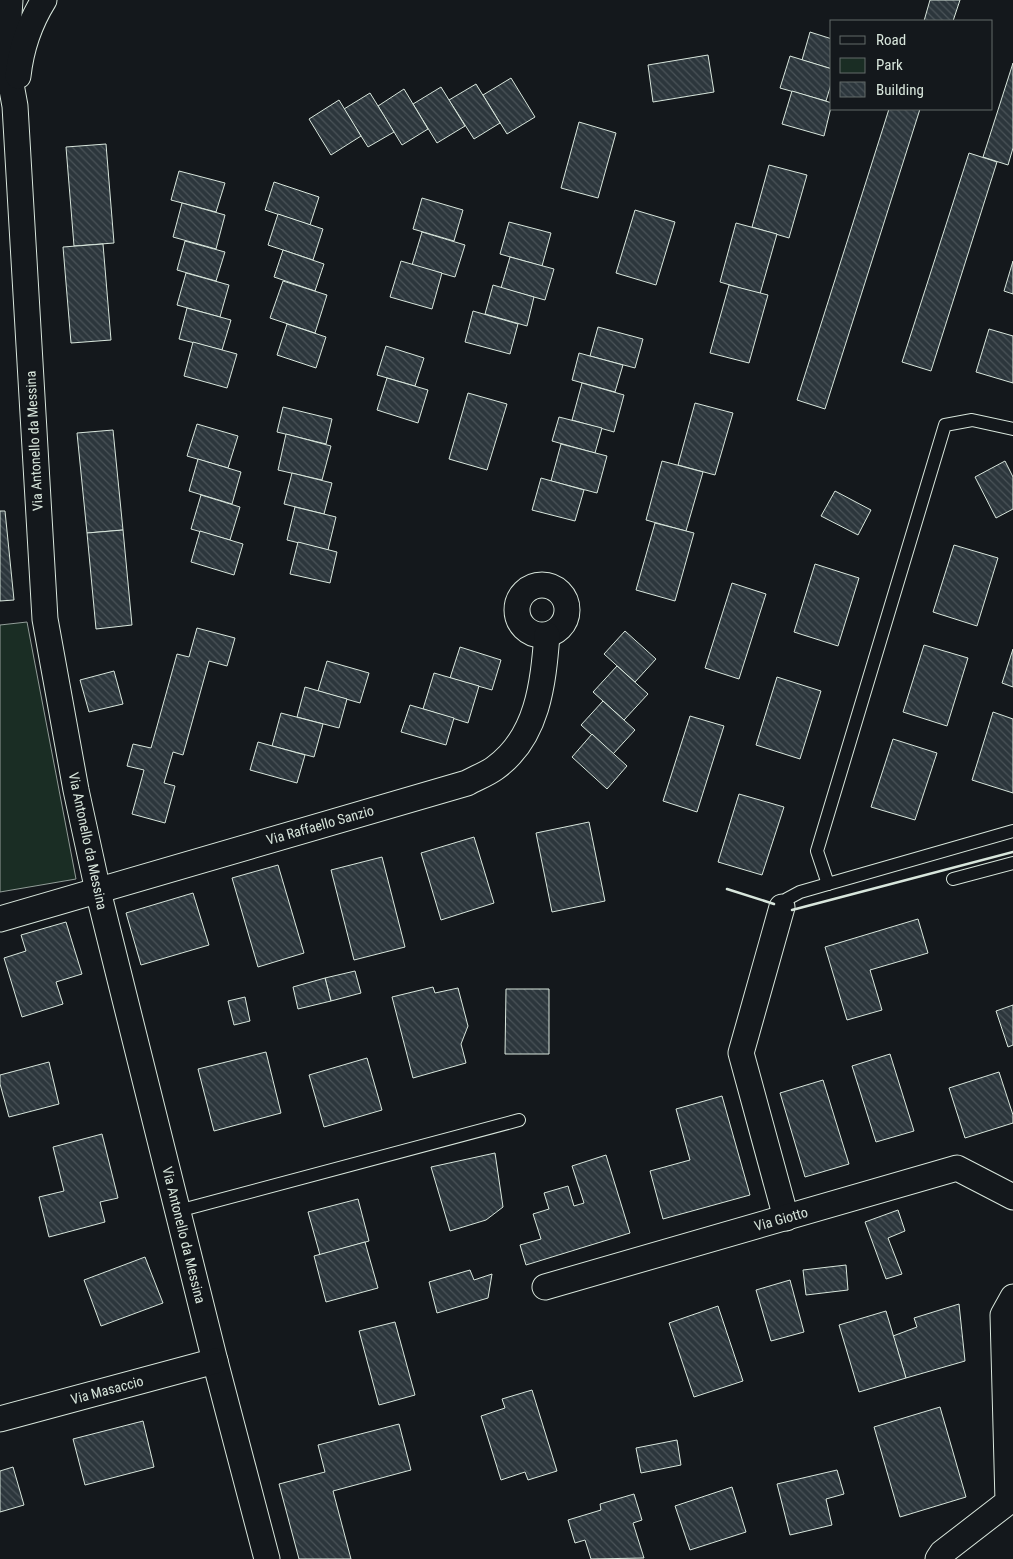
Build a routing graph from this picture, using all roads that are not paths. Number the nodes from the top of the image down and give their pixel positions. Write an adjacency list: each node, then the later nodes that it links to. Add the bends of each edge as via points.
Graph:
1 (10, 0): 3 (street, via 6,57)
2 (44, 0): 3 (street, via 21,49)
3 (14, 106): 10 (street, Via Antonello da Messina, via 45,619)
4 (1013, 428): 9 (lane, via 972,420 945,425 817,851)
5 (547, 635): 10 (street, Via Raffaello Sanzio, via 543,684 529,728 513,751 495,768 467,783)
6 (1013, 831): 9 (lane)
7 (1013, 863): 8 (lane)
8 (953, 880)
9 (828, 884): 11 (lane, via 800,892)
10 (98, 891): 12 (street, Via Raffaello Sanzio); 15 (street, Via Antonello da Messina)
11 (782, 907): 16 (street, via 741,1053)
12 (0, 919)
13 (519, 1120): 15 (lane)
14 (1013, 1197): 16 (street, Via Giotto, via 957,1168)
15 (178, 1211): 19 (street, Via Antonello da Messina)
16 (786, 1218): 17 (street, Via Giotto)
17 (545, 1287)
18 (1013, 1297): 22 (street, via 1003,1315 1008,1502)
19 (215, 1361): 20 (street, Via Masaccio); 21 (street, Via Antonello da Messina)
20 (0, 1419)
21 (267, 1559)
22 (938, 1559)

